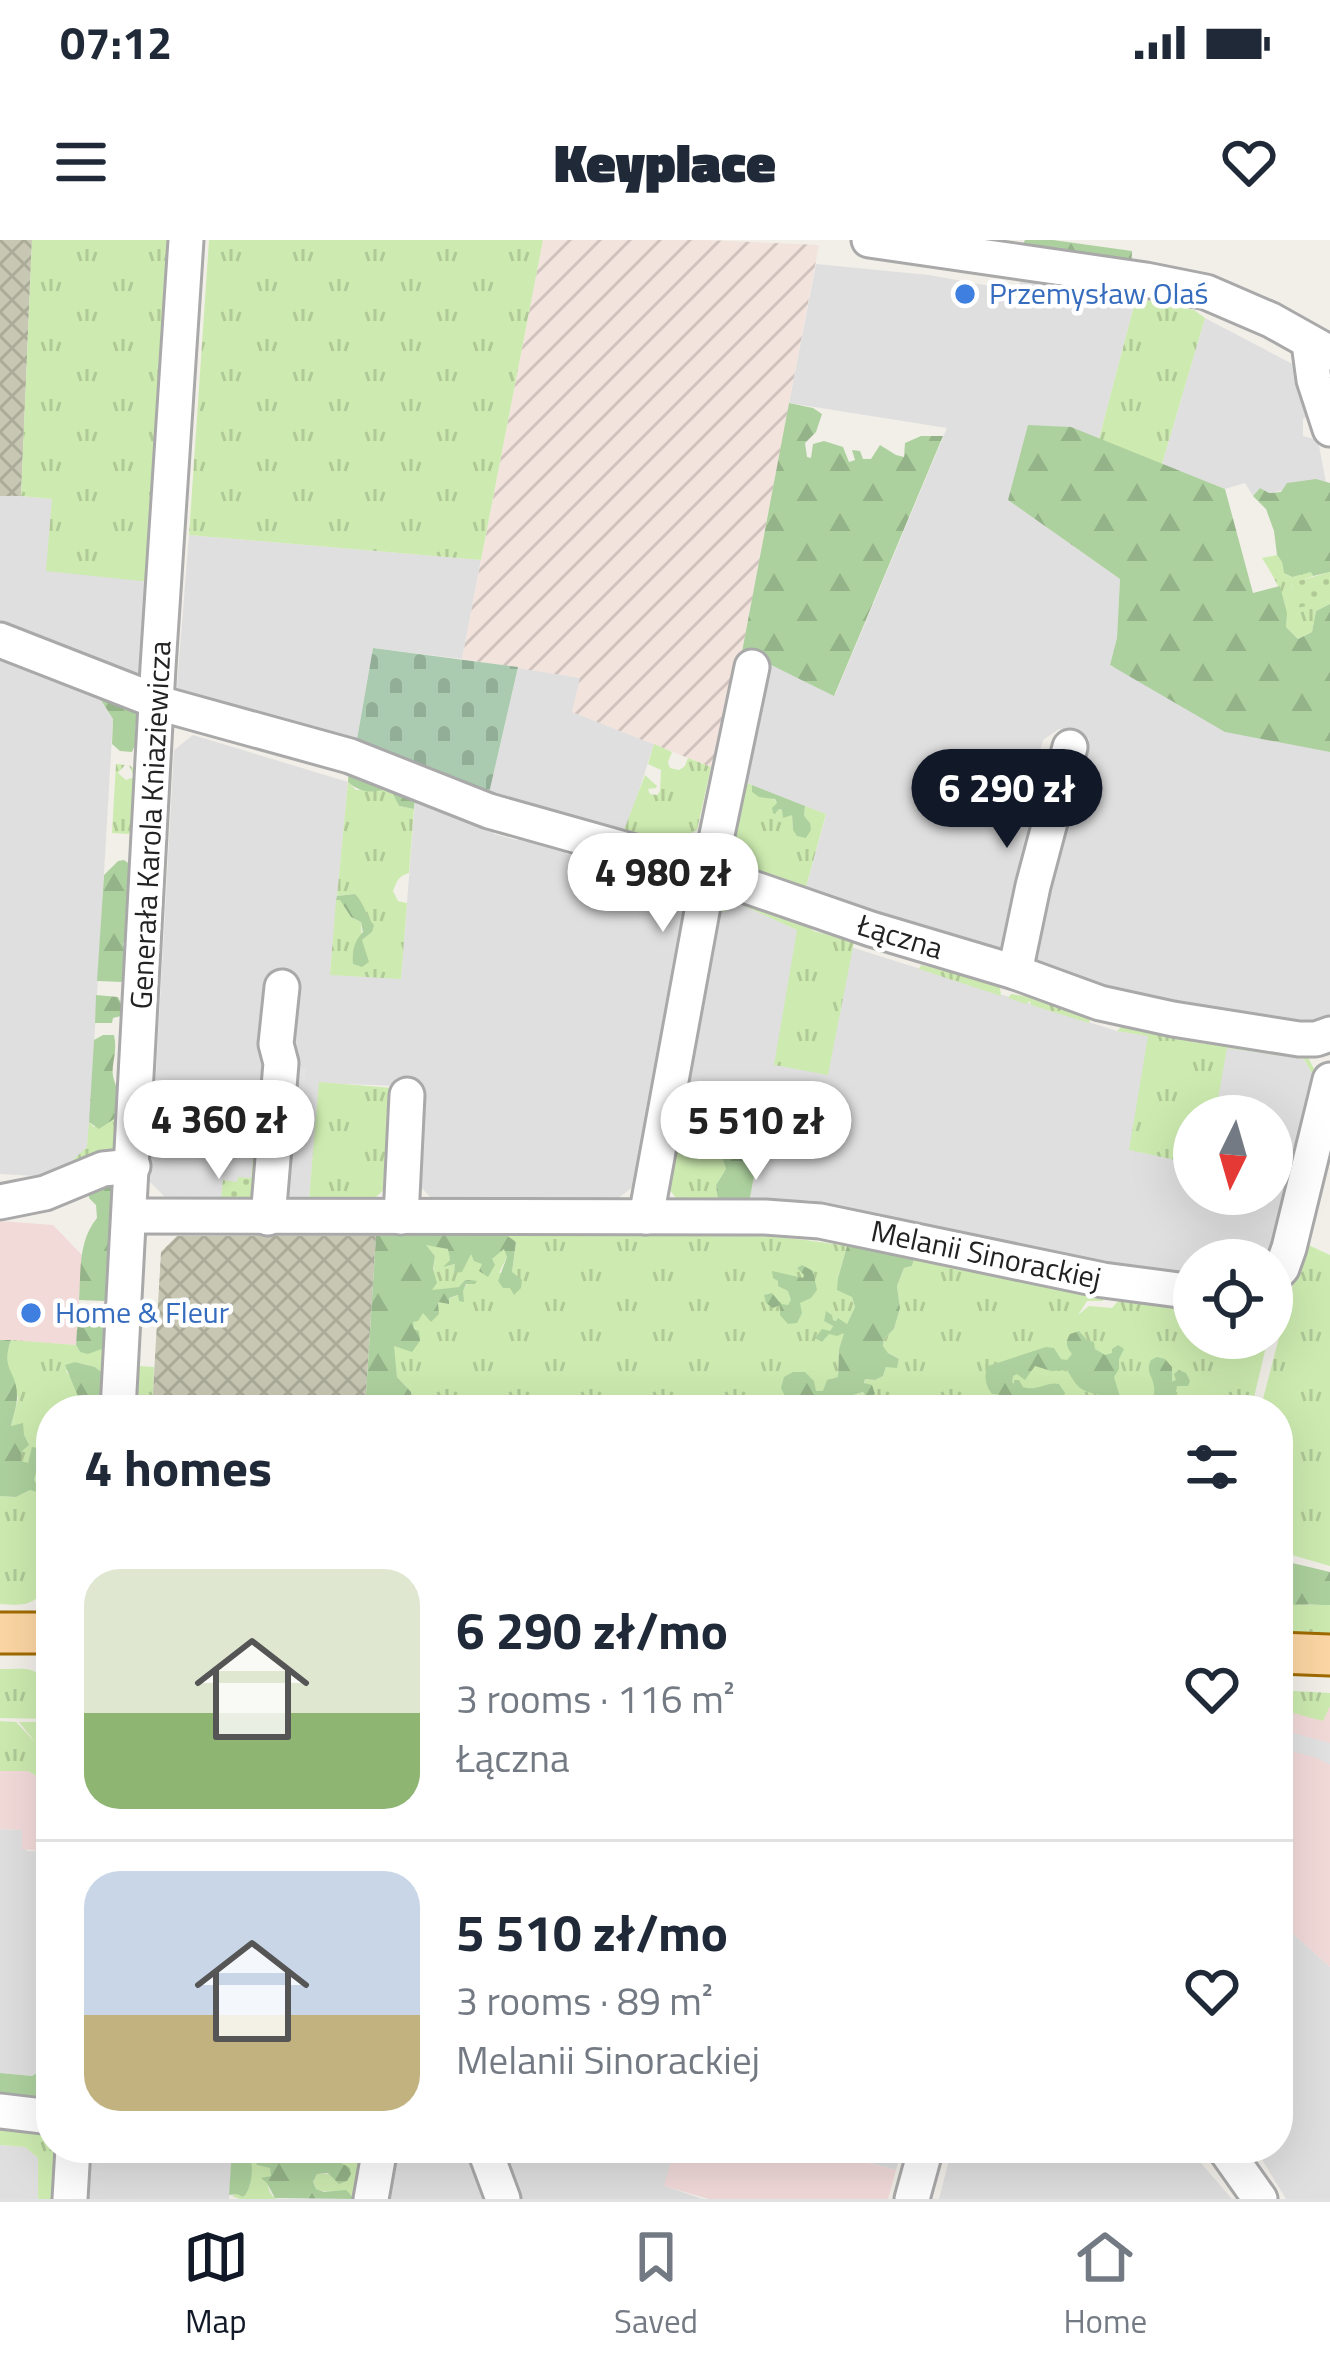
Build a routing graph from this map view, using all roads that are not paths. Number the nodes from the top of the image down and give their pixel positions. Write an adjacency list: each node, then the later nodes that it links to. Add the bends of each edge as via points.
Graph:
1 (187, 240): 7 (street, Generała Karola Kniaziewicza)
2 (868, 240): 3 (street, via 1206,292)
3 (1323, 341): 4 (street, via 1314,380)
4 (1330, 429)
5 (0, 640): 7 (street, Łączna)
6 (752, 667): 9 (street)
7 (157, 701): 9 (street, Łączna); 15 (street, Generała Karola Kniaziewicza)
8 (1070, 747): 10 (street)
9 (710, 874): 10 (street, Łączna); 19 (street)
10 (1015, 972): 12 (street, Łączna, via 1173,1019)
11 (282, 987): 20 (street)
12 (1315, 1037): 13 (street)
13 (1329, 1081): 21 (street)
14 (407, 1096): 18 (street)
15 (133, 1166): 16 (street); 17 (street, Generała Karola Kniaziewicza)
16 (0, 1202)
17 (130, 1216): 20 (street, Melanii Sinorackiej); 23 (street, Generała Karola Kniaziewicza)
18 (401, 1217): 19 (street, Melanii Sinorackiej); 20 (street, Melanii Sinorackiej)
19 (646, 1217): 22 (street, Melanii Sinorackiej, via 820,1221)
20 (268, 1218)
21 (1291, 1239)
22 (1173, 1289)
23 (119, 1395)
24 (0, 1633): 25 (main road)
25 (36, 1633)
26 (1293, 1654): 27 (main road)
27 (1330, 1655)
28 (0, 2111): 29 (street)
29 (36, 2115)
30 (72, 2163): 35 (street)
31 (377, 2163): 36 (street)
32 (490, 2163): 37 (street)
33 (922, 2163): 38 (street)
34 (1235, 2163): 39 (street)
35 (70, 2199)
36 (370, 2199)
37 (503, 2199)
38 (912, 2199)
39 (1260, 2199)

